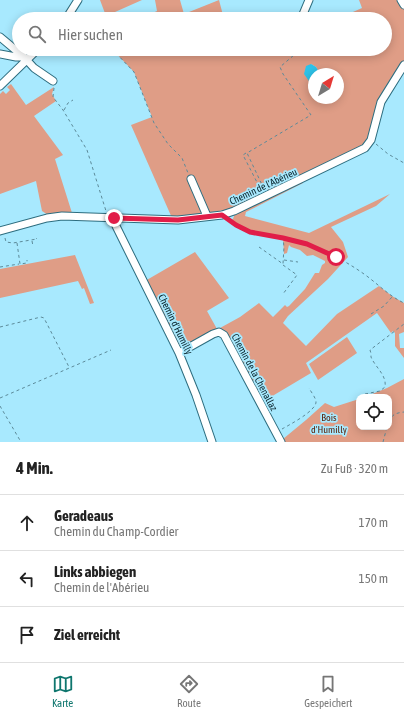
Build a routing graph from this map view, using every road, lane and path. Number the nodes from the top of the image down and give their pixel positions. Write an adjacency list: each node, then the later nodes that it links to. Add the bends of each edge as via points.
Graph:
1 (78, 0): 5 (street)
2 (309, 0): 8 (street)
3 (401, 0): 4 (street)
4 (404, 5)
5 (73, 8): 6 (street); 7 (path)
6 (70, 12)
7 (77, 12)
8 (304, 12)
9 (0, 37): 10 (street)
10 (12, 47)
11 (1, 56): 16 (street)
12 (23, 56): 16 (street)
13 (28, 56): 16 (street)
14 (119, 56): 25 (path, via 134,72 154,123 168,144 182,158)
15 (293, 56): 23 (path, via 280,67 311,115)
16 (25, 58): 18 (street, via 34,68); 19 (street)
17 (404, 65): 22 (street, via 381,102)
18 (53, 81): 21 (path, via 53,97)
19 (0, 86)
20 (73, 100): 21 (path)
21 (63, 110): 29 (path, via 87,150)
22 (371, 140): 24 (path); 27 (street, Chemin de l'Abérieu, via 362,150)
23 (247, 153): 27 (path); 27 (path, via 243,155)
24 (404, 163)
25 (191, 179): 30 (street)
26 (256, 189): 27 (path)
27 (263, 192): 28 (street, Chemin de l'Abérieu, via 234,211)
28 (222, 215): 30 (street, Chemin de l'Abérieu); 34 (path, via 244,229)
29 (111, 216): 30 (street, Chemin de l'Abérieu, via 178,220); 31 (street, Chemin de l'Abérieu, via 47,218); 56 (street, Chemin d'Humilly)
30 (207, 216)
31 (0, 231)
32 (5, 238): 36 (path, via 6,242)
33 (36, 238): 35 (path)
34 (283, 238): 40 (path); 50 (path, via 330,253)
35 (32, 240): 36 (path); 37 (path)
36 (16, 243): 44 (path)
37 (33, 246)
38 (259, 247): 45 (path)
39 (27, 260): 44 (path, via 27,263)
40 (283, 260): 42 (path); 45 (path)
41 (12, 262): 46 (path)
42 (298, 262)
43 (4, 263): 48 (path)
44 (20, 264): 46 (path)
45 (283, 264): 49 (path, via 298,275)
46 (12, 265): 48 (path)
47 (0, 267): 48 (path)
48 (4, 267)
49 (283, 294)
50 (392, 296): 51 (path); 52 (path, via 384,306)
51 (404, 303)
52 (372, 314)
53 (404, 324): 59 (path, via 370,350 386,387)
54 (0, 327): 57 (path, via 44,318)
55 (111, 350): 57 (path)
56 (180, 353): 65 (street, Chemin de la Chenallaz, via 213,334 219,332 224,335); 67 (street, Chemin d'Humilly)
57 (70, 367): 60 (path)
58 (309, 388): 65 (path, via 316,399 314,407)
59 (365, 394)
60 (0, 398)
61 (0, 406): 66 (path)
62 (404, 412): 63 (path)
63 (392, 416)
64 (386, 430): 69 (path)
65 (276, 432): 68 (street, Chemin de la Chenallaz)
66 (22, 442)
67 (212, 442)
68 (282, 442)
69 (383, 442)

